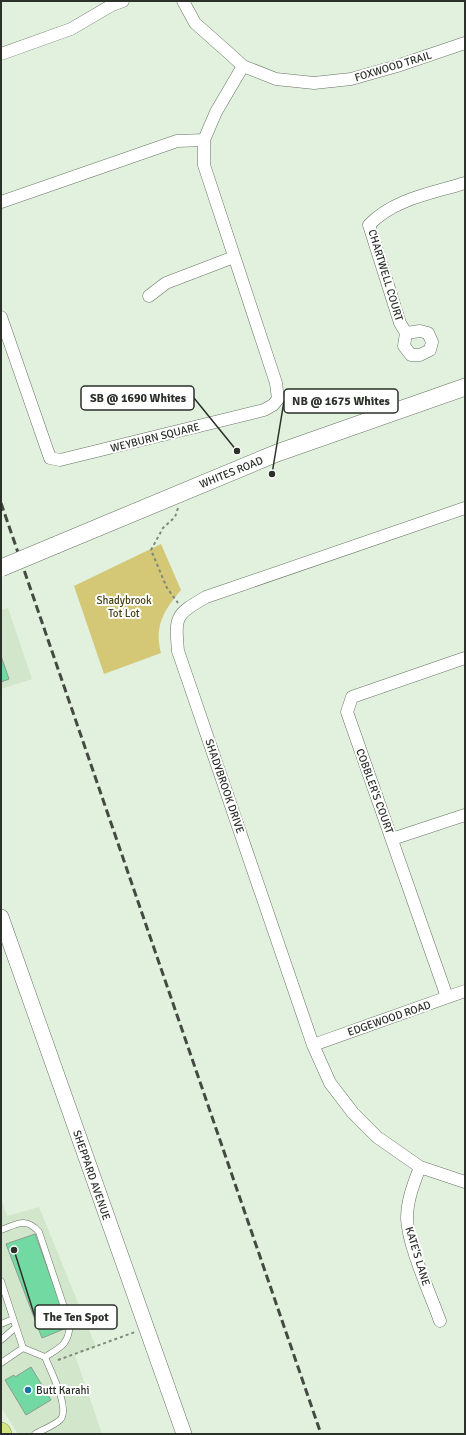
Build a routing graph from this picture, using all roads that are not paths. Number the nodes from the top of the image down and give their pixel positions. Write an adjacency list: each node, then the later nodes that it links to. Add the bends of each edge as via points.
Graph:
1 (123, 1): 4 (street, via 71,29)
2 (183, 1): 5 (street, FOXWOOD TRAIL, via 195,23)
3 (465, 43): 5 (street, FOXWOOD TRAIL, via 351,79 314,83 276,79)
4 (1, 54)
5 (244, 66): 6 (street, WEYBURN SQUARE, via 216,112)
6 (204, 140): 8 (street, via 177,141); 9 (street, WEYBURN SQUARE, via 204,165)
7 (465, 183): 12 (street, CHARTWELL COURT, via 402,202 377,216 369,225 400,323)
8 (1, 202)
9 (234, 257): 10 (street, via 166,283); 11 (street, WEYBURN SQUARE, via 276,382 278,399 264,410 60,460 50,458)
10 (149, 296)
11 (1, 317)
12 (406, 333)
13 (465, 387): 15 (main road, WHITES ROAD, bridge, via 277,453)
14 (465, 508): 22 (street, SHADYBROOK DRIVE, via 206,597 183,610 175,625 178,651)
15 (1, 568)
16 (465, 658): 18 (street, COBBLER'S COURT, via 352,697 347,712)
17 (465, 815): 18 (street)
18 (392, 839): 21 (street, COBBLER'S COURT)
19 (1, 917): 36 (street, SHEPPARD AVENUE)
20 (465, 991): 21 (street, EDGEWOOD ROAD)
21 (447, 997): 22 (street, EDGEWOOD ROAD)
22 (313, 1045): 23 (street, SHADYBROOK DRIVE, via 330,1083 353,1114 377,1137)
23 (420, 1167): 24 (street, SHADYBROOK DRIVE); 28 (street, KATE'S LANE, via 410,1191 407,1218 412,1243)
24 (465, 1182)
25 (1, 1230): 33 (lane, via 23,1222 33,1224 39,1232 70,1325 69,1336 64,1346)
26 (1, 1280): 27 (lane)
27 (13, 1319): 29 (lane); 30 (lane)
28 (440, 1321)
29 (1, 1324)
30 (16, 1327): 31 (lane); 32 (lane)
31 (1, 1340)
32 (23, 1348): 33 (lane); 34 (lane)
33 (46, 1360): 35 (lane, via 64,1411 60,1419)
34 (1, 1363)
35 (35, 1434)
36 (184, 1434)

